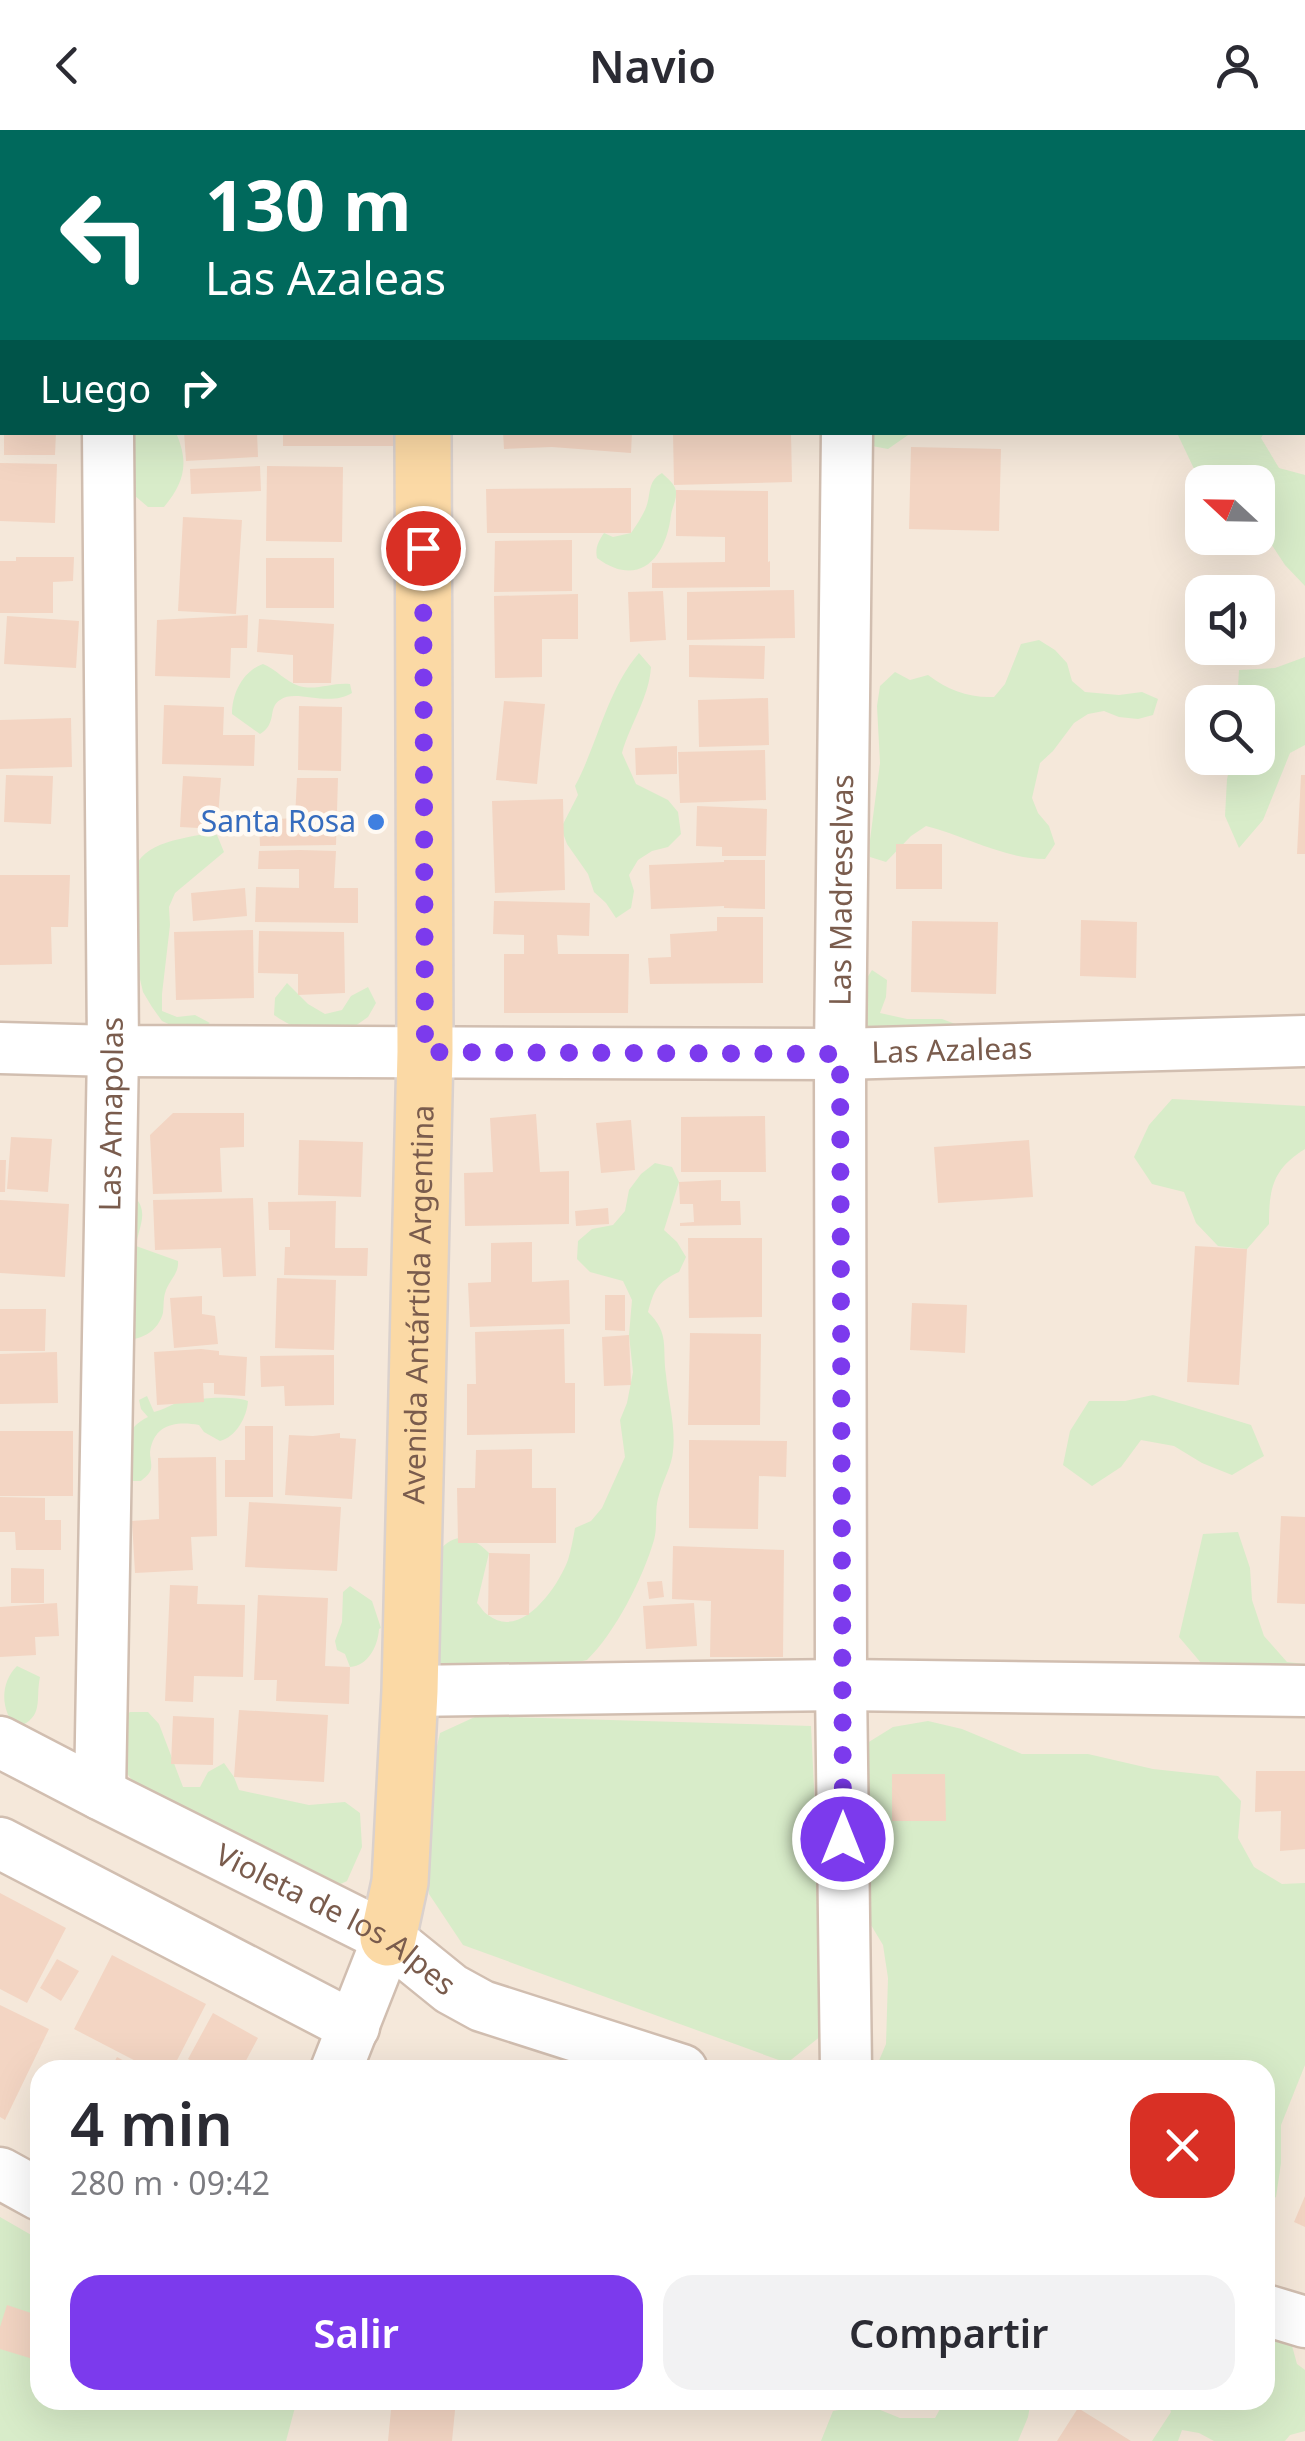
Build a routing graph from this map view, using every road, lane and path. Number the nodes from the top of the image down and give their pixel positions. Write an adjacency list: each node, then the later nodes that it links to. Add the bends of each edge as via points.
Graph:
1 (108, 435): 6 (street, Las Amapolas)
2 (423, 435): 7 (main road, Avenida Antártida Argentina)
3 (847, 435): 8 (street, Las Madreselvas)
4 (1305, 1040): 8 (street, Las Azaleas)
5 (0, 1048): 6 (street, Las Azaleas)
6 (113, 1051): 7 (street, Las Azaleas); 13 (street, Las Amapolas)
7 (425, 1052): 8 (street, Las Azaleas); 10 (main road, Avenida Antártida Argentina)
8 (840, 1054): 9 (street, Las Madreselvas)
9 (841, 1685): 10 (street); 11 (street); 18 (street, Las Madreselvas)
10 (410, 1691): 15 (main road, Avenida Antártida Argentina, via 400,1882)
11 (1305, 1691)
12 (0, 1742): 13 (street, Violeta de los Alpes)
13 (100, 1794): 15 (street, Violeta de los Alpes)
14 (0, 1842): 16 (street)
15 (388, 1938): 16 (street); 17 (street, Violeta de los Alpes, via 482,2006)
16 (345, 2049)
17 (651, 2060)
18 (846, 2060)
19 (0, 2174): 20 (street)
20 (30, 2190)
21 (1275, 2313): 22 (street)
22 (1305, 2322)

